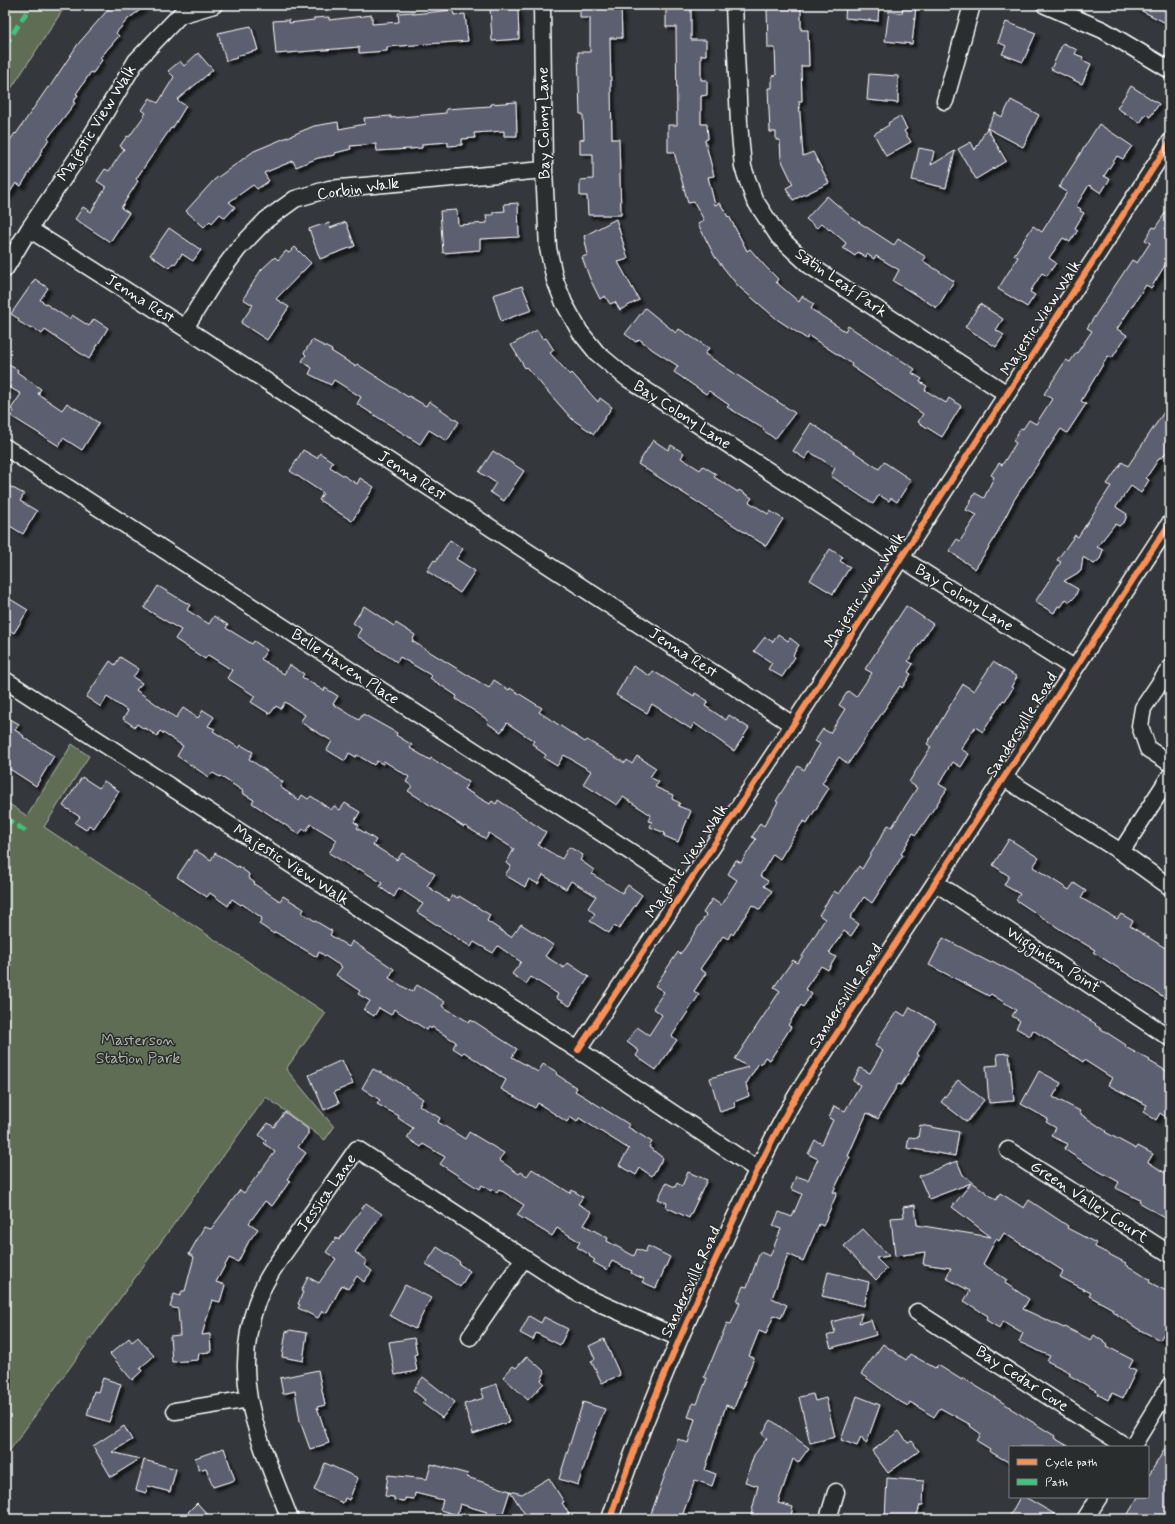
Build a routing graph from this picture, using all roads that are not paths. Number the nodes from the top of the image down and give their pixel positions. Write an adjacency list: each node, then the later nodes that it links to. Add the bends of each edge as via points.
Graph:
1 (214, 5): 10 (street, Majestic View Walk, via 180,15 136,61 84,148)
2 (542, 5): 9 (street, Bay Colony Lane)
3 (734, 5): 13 (street, Satin Leaf Park, via 743,168 754,198 779,237 809,265)
4 (972, 5): 7 (street)
5 (1045, 5): 6 (street, via 1102,30)
6 (1170, 70)
7 (945, 101)
8 (1170, 142): 13 (street, Majestic View Walk)
9 (544, 170): 12 (street, Corbin Walk, via 328,189 295,199 266,220 238,249); 16 (street, Bay Colony Lane, via 548,248 555,280 580,332 597,353 627,378)
10 (29, 229): 11 (street, Majestic View Walk); 12 (street, Jenna Rest)
11 (5, 268)
12 (185, 328): 20 (street, Jenna Rest)
13 (1007, 394): 16 (street, Majestic View Walk)
14 (5, 447): 26 (street, Belle Haven Place)
15 (1170, 523): 17 (street, Sandersville Road)
16 (901, 558): 17 (street, Bay Colony Lane); 20 (street, Majestic View Walk)
17 (1074, 668): 23 (street, Sandersville Road)
18 (1170, 668): 21 (street, via 1143,708 1140,726 1148,749)
19 (5, 680): 29 (street, Majestic View Walk)
20 (793, 725): 26 (street, Majestic View Walk)
21 (1170, 763)
22 (1170, 776): 24 (street)
23 (1004, 778): 24 (street); 25 (street, Sandersville Road)
24 (1121, 852): 27 (street)
25 (936, 883): 28 (street, Wigginton Point); 31 (street, Sandersville Road, via 791,1105)
26 (685, 887): 29 (street, Majestic View Walk)
27 (1170, 887)
28 (1170, 1038)
29 (578, 1050): 31 (street, Majestic View Walk)
30 (1008, 1150): 32 (street, Green Valley Court)
31 (758, 1170): 36 (street, Sandersville Road)
32 (1170, 1254)
33 (524, 1258): 35 (street); 36 (street, Jessica Lane, via 579,1294); 38 (street, Jessica Lane, via 357,1149 272,1272 260,1294 246,1345)
34 (917, 1312): 40 (street, Bay Cedar Cove)
35 (470, 1337)
36 (679, 1338): 45 (street, Sandersville Road, via 623,1478)
37 (1170, 1384): 41 (street)
38 (249, 1399): 39 (street); 44 (street, Jessica Lane)
39 (175, 1411)
40 (1125, 1446)
41 (1133, 1446)
42 (836, 1492): 46 (street)
43 (1098, 1498): 47 (street)
44 (290, 1519)
45 (610, 1519)
46 (828, 1519)
47 (1085, 1519)

